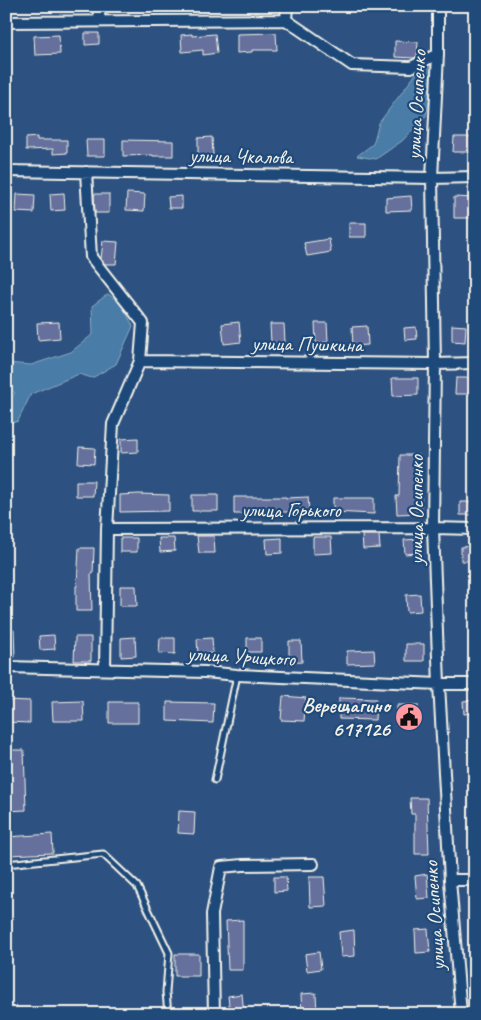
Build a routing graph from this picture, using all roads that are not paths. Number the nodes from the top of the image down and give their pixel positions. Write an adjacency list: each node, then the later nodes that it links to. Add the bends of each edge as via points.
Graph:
1 (98, 6): 5 (street)
2 (286, 6): 4 (street)
3 (438, 6): 7 (street, улица Осипенко)
4 (286, 20): 5 (street); 7 (street, via 352,66 411,67)
5 (100, 21): 6 (street)
6 (6, 22)
7 (438, 54): 11 (street, улица Осипенко)
8 (6, 171): 9 (street, улица Чкалова)
9 (86, 172): 11 (street, улица Чкалова); 12 (street, via 91,257 143,323)
10 (475, 177): 11 (street, улица Чкалова)
11 (432, 178): 14 (street, улица Осипенко)
12 (140, 360): 14 (street, улица Пушкина); 16 (street, via 113,424)
13 (475, 363): 14 (street, улица Пушкина)
14 (435, 364): 15 (street, улица Осипенко)
15 (433, 528): 16 (street, улица Горького); 17 (street, улица Горького); 21 (street, улица Осипенко)
16 (107, 529): 19 (street)
17 (475, 529)
18 (6, 666): 19 (street, улица Урицкого)
19 (105, 669): 20 (street, улица Урицкого)
20 (237, 675): 21 (street, улица Урицкого); 23 (lane)
21 (439, 684): 22 (street, улица Урицкого); 26 (street, улица Осипенко)
22 (475, 684)
23 (215, 780)
24 (6, 864): 28 (lane, via 103,854 137,886 169,953)
25 (313, 864): 29 (street, via 221,867 212,914)
26 (450, 880): 27 (street); 30 (street, улица Осипенко)
27 (475, 880)
28 (168, 1014)
29 (214, 1014)
30 (461, 1014)

